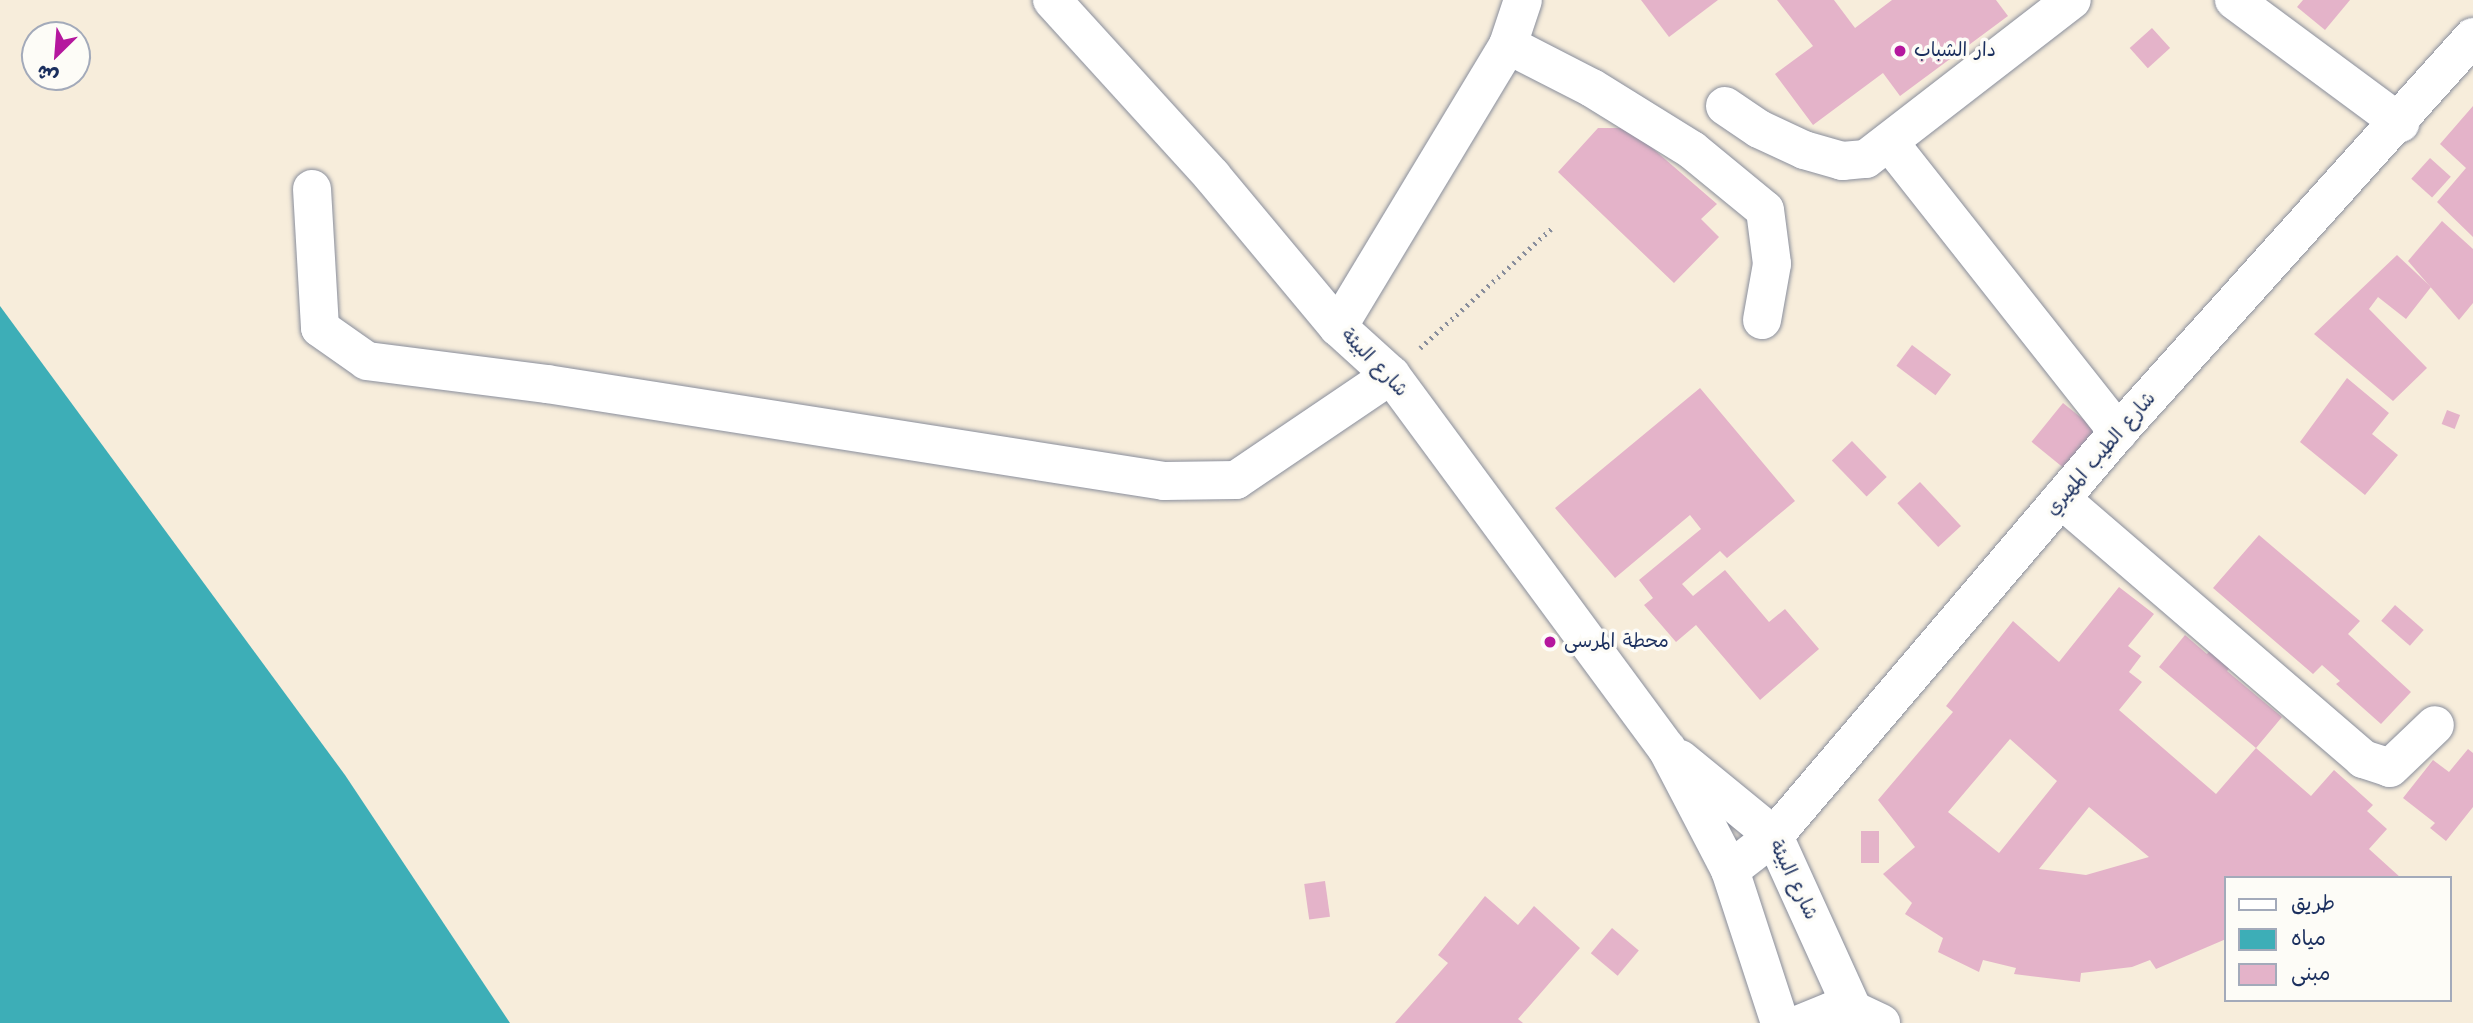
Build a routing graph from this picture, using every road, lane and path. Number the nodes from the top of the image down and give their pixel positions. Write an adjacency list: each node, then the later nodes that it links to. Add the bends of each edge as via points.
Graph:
1 (1052, 0): 13 (main road, شارع البيئة, via 1212,176)
2 (1523, 0): 6 (main road)
3 (2071, 0): 9 (main road)
4 (2234, 0): 8 (main road)
5 (2473, 37): 8 (main road, شارع الطيب المهيري)
6 (1508, 44): 12 (main road, via 1592,88 1692,150 1765,211 1772,264); 13 (main road)
7 (1725, 106): 9 (main road, via 1759,130 1842,161 1867,159)
8 (2400, 123): 15 (main road, شارع الطيب المهيري)
9 (1889, 142): 15 (main road)
10 (312, 189): 14 (main road, via 320,328 367,361 547,384 1164,481 1236,480)
11 (1553, 226): 14 (path)
12 (1762, 320)
13 (1338, 327): 14 (main road, شارع البيئة)
14 (1391, 375): 18 (main road, شارع البيئة)
15 (2118, 432): 16 (main road, شارع الطيب المهيري)
16 (2061, 499): 17 (main road, via 2363,759 2390,768); 19 (main road, شارع الطيب المهيري)
17 (2435, 725)
18 (1667, 749): 19 (main road, شارع البيئة); 20 (main road, شارع البيئة)
19 (1774, 836): 20 (main road, شارع الطيب المهيري); 21 (main road, شارع البيئة)
20 (1730, 870): 22 (main road, شارع البيئة)
21 (1867, 1017): 23 (main road, via 1834,1010)
22 (1780, 1023)
23 (1802, 1023)

